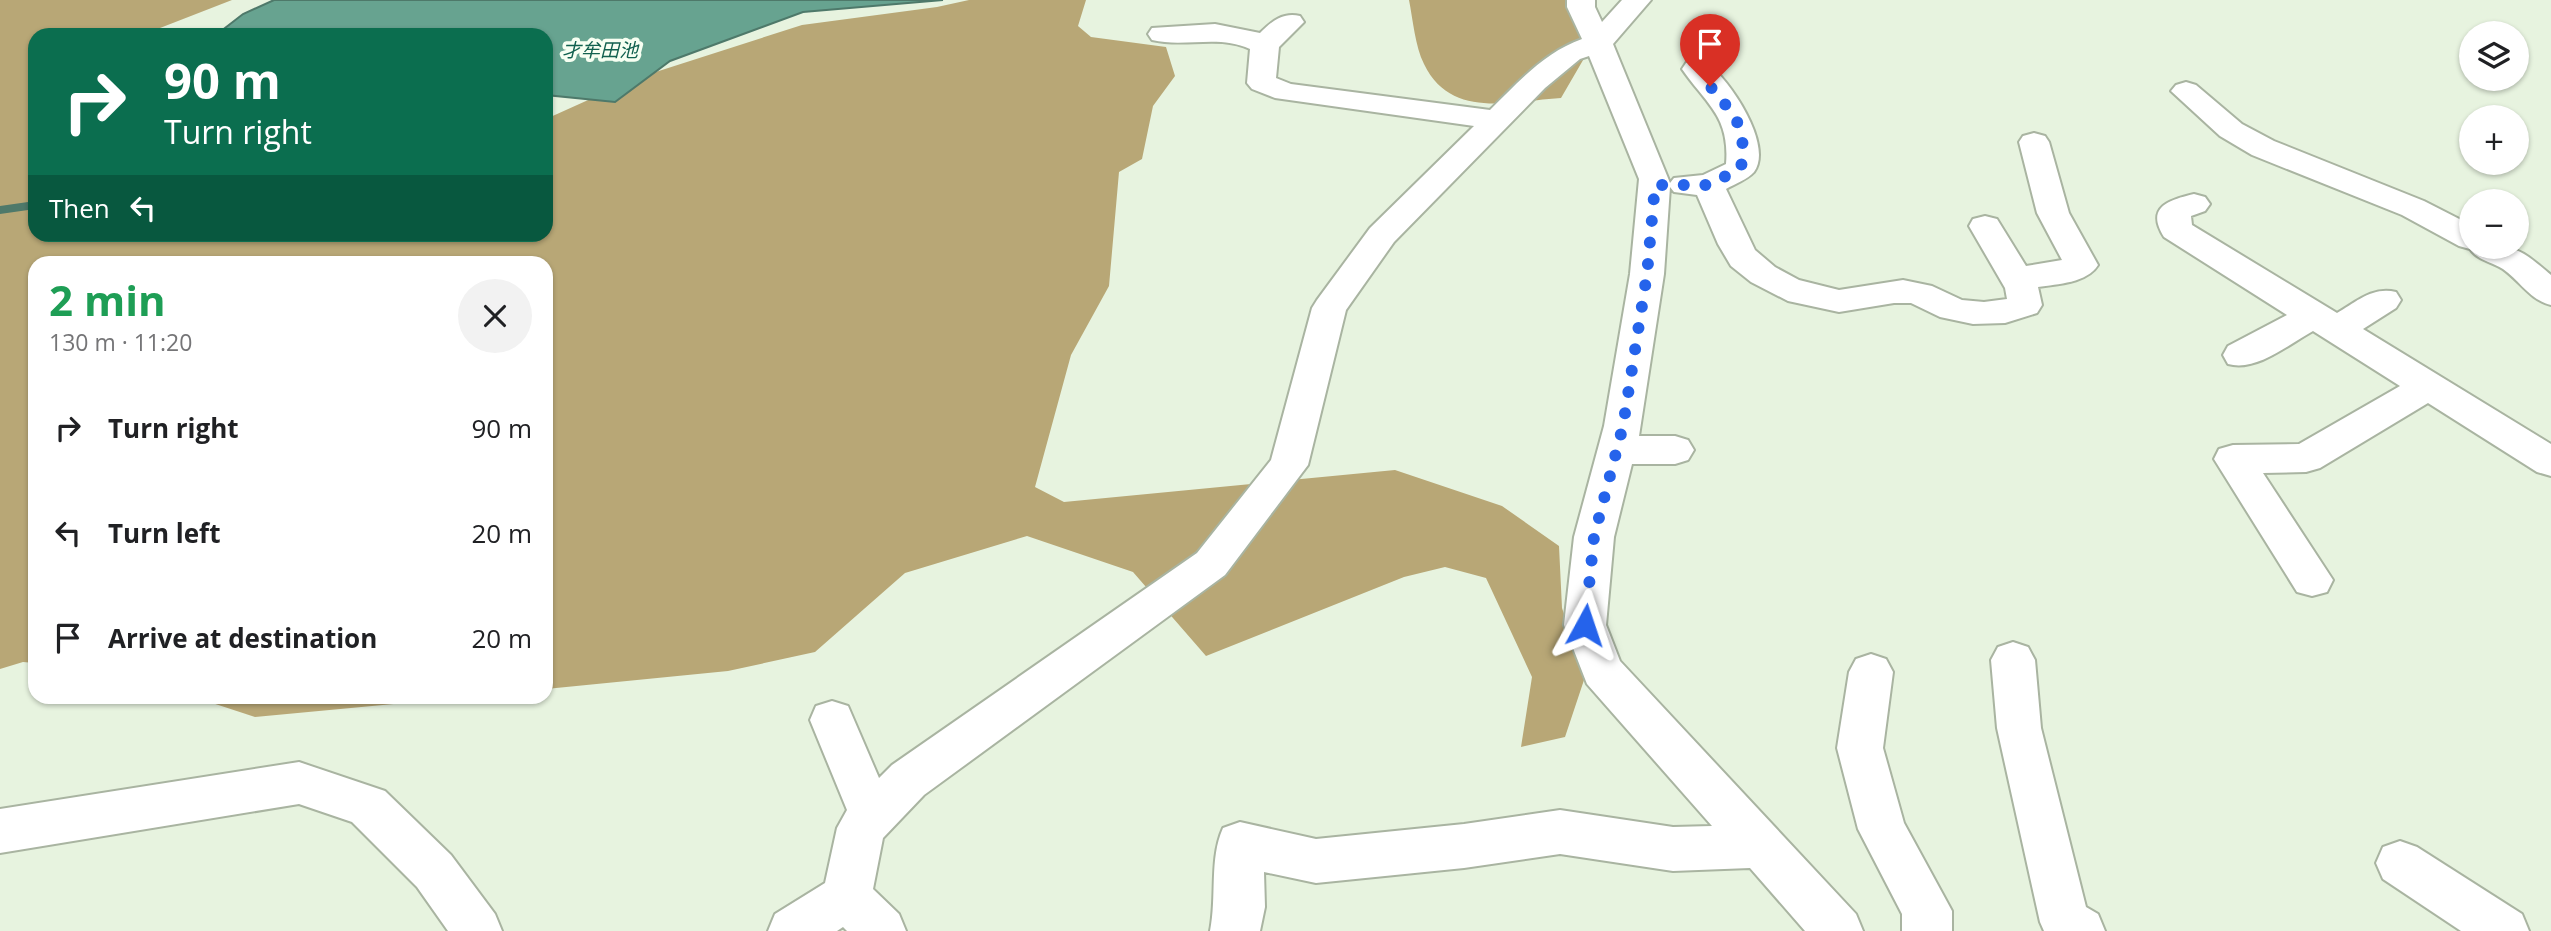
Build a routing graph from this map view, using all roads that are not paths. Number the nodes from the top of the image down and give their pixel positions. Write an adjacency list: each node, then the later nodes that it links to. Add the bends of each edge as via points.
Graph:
1 (1581, 0): 5 (street)
2 (1636, 0): 5 (street)
3 (1290, 22): 6 (street)
4 (1162, 34): 6 (street, via 1244,34)
5 (1598, 43): 9 (street, via 1570,53); 11 (street)
6 (1265, 45): 9 (street, via 1260,58 1262,83 1285,92)
7 (1696, 69): 12 (street, via 1738,120 1744,145 1741,168)
8 (2186, 91): 15 (street, via 2231,130 2263,148 2413,208)
9 (1497, 120): 30 (street, via 1382,235 1329,308 1289,465 1211,564 908,779)
10 (2034, 142): 17 (street, via 2053,213 2081,265 2060,273)
11 (1655, 185): 12 (street); 23 (street, via 1647,274)
12 (1709, 185): 17 (street, via 1742,257 1766,276 1804,294 1841,301 1889,291 1915,292 1971,313 2006,313 2025,305)
13 (2194, 204): 20 (street, via 2174,211 2176,230)
14 (1985, 226): 17 (street)
15 (2459, 233)
16 (2509, 259): 18 (street)
17 (2016, 278)
18 (2551, 294)
19 (2384, 300): 20 (street)
20 (2325, 322): 21 (street); 22 (street)
21 (2241, 355)
22 (2428, 386): 25 (street); 26 (street, via 2306,458 2233,459)
23 (1617, 450): 24 (street); 32 (street, via 1594,537 1585,625 1602,671)
24 (1675, 450)
25 (2551, 462)
26 (2312, 580)
27 (2013, 660): 41 (street, via 2019,727 2066,922)
28 (1871, 672): 40 (street, via 1860,748 1882,829 1927,911)
29 (832, 720): 30 (street)
30 (873, 817): 34 (street, via 861,828)
31 (0, 831): 35 (street, via 299,783 368,806 434,871)
32 (1761, 846): 38 (street, via 1673,849 1560,832 1317,861 1240,844 1240,907); 39 (street)
33 (2400, 863): 42 (street)
34 (846, 897): 36 (street); 37 (street)
35 (477, 931)
36 (793, 931)
37 (881, 931)
38 (1235, 931)
39 (1838, 931)
40 (1927, 931)
41 (2080, 931)
42 (2504, 931)

